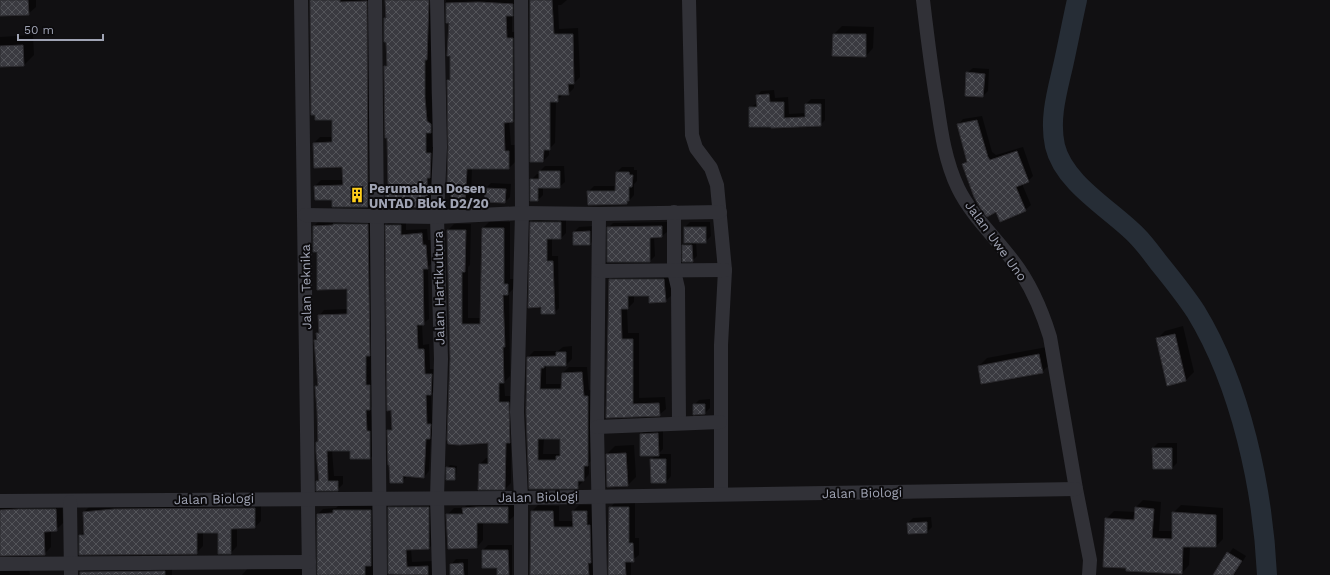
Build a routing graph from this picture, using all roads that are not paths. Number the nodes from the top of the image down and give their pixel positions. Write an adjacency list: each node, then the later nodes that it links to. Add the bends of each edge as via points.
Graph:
1 (302, 0): 11 (street, Jalan Teknika)
2 (375, 0): 12 (street)
3 (438, 0): 13 (street, Jalan Hartikultura, via 440,147)
4 (521, 0): 9 (street)
5 (689, 0): 8 (street, via 692,135 696,148 711,168 717,185)
6 (923, 0): 20 (street, Jalan Uwe Uno, via 948,163 967,203 1014,261 1044,318 1063,404)
7 (674, 212): 8 (street); 10 (street); 16 (street)
8 (720, 212): 14 (street)
9 (522, 213): 10 (street); 13 (street); 26 (street, via 517,412)
10 (599, 214): 15 (street)
11 (305, 215): 12 (street); 23 (street, Jalan Teknika)
12 (378, 216): 13 (street); 24 (street)
13 (437, 217): 25 (street, Jalan Hartikultura, via 441,359)
14 (725, 270): 16 (street); 18 (street)
15 (599, 271): 16 (street); 19 (street)
16 (674, 271): 17 (street, via 678,288)
17 (679, 422): 18 (street); 19 (street)
18 (720, 422): 21 (street)
19 (597, 428): 22 (street)
20 (1076, 489): 21 (street, Jalan Biologi); 36 (street, Jalan Uwe Uno, via 1090,560)
21 (721, 493): 22 (street, Jalan Biologi)
22 (598, 496): 26 (street, Jalan Biologi); 35 (street)
23 (308, 498): 24 (street, Jalan Biologi); 28 (street, Jalan Biologi); 30 (street, Jalan Teknika)
24 (378, 498): 25 (street, Jalan Biologi); 32 (street)
25 (437, 498): 26 (street, Jalan Biologi); 33 (street, Jalan Hartikultura)
26 (521, 498): 34 (street)
27 (0, 501): 28 (street, Jalan Biologi)
28 (70, 502): 31 (street)
29 (0, 564): 31 (street)
30 (309, 568): 31 (street)
31 (71, 570)
32 (380, 575)
33 (439, 575)
34 (521, 575)
35 (600, 575)
36 (1089, 575)

